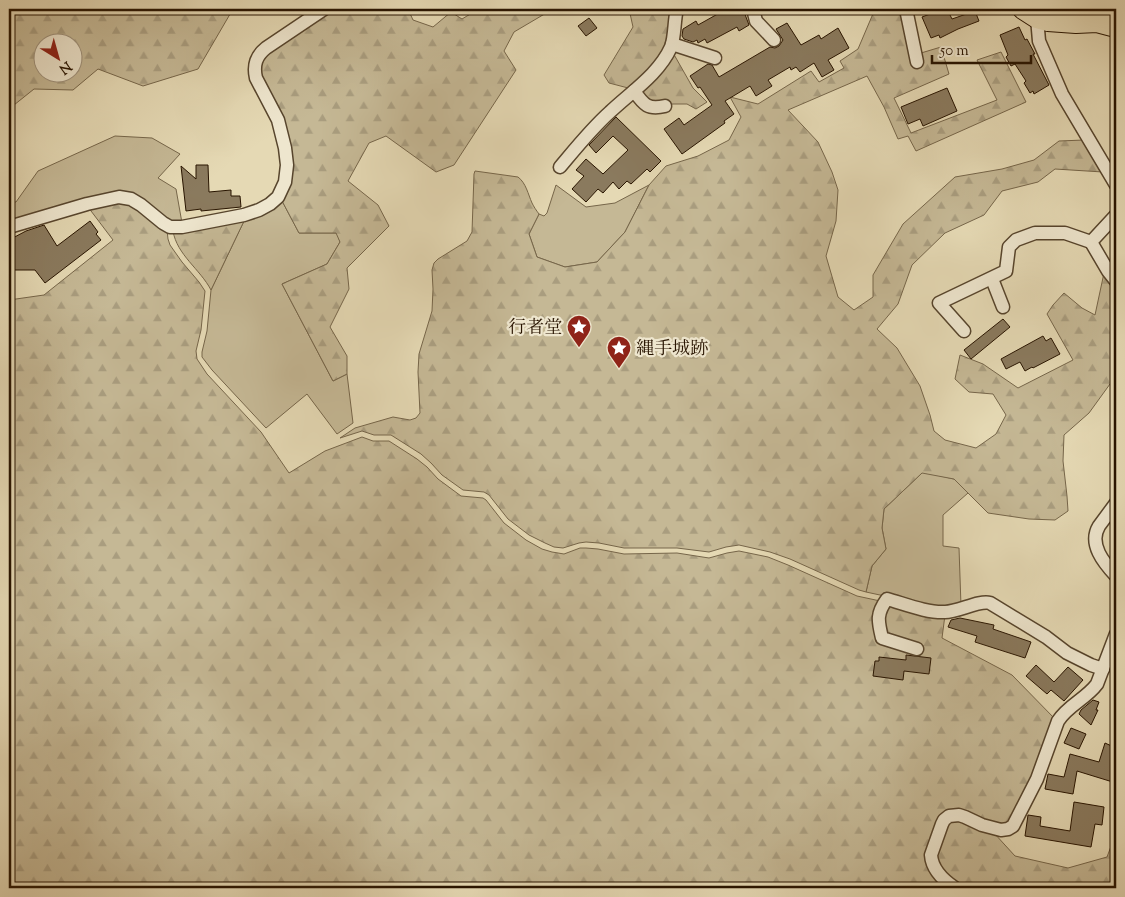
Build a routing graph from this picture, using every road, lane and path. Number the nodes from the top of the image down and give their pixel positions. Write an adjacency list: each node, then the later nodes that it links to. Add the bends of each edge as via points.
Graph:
1 (324, 9): 16 (street, via 266,48 256,61 256,78 278,120 285,148 285,182 270,204 244,215 170,227 131,199 118,198)
2 (677, 9): 8 (street)
3 (753, 9): 7 (street, via 756,21)
4 (906, 9): 10 (street)
5 (1030, 12): 6 (main road, via 1048,21); 14 (street, via 1062,94)
6 (1113, 20)
7 (774, 40)
8 (672, 44): 9 (street); 11 (street, via 660,65)
9 (715, 58)
10 (916, 62)
11 (634, 91): 12 (street, via 642,103 654,108); 13 (street, via 582,140)
12 (665, 106)
13 (560, 167)
14 (1116, 185)
15 (1116, 216): 17 (street)
16 (9, 227)
17 (1091, 242): 18 (street, via 1065,233 1035,233 1016,240 1009,247 1006,271); 19 (street)
18 (992, 278): 20 (street); 21 (street, via 940,303)
19 (1116, 281)
20 (1003, 307)
21 (964, 331)
22 (1116, 503): 23 (street, via 1096,530 1095,539 1103,559)
23 (1116, 576)
24 (1116, 634): 26 (street)
25 (917, 649): 26 (street, via 882,638 878,615 887,600 939,612 990,603 1068,653)
26 (1103, 669): 27 (street, via 1092,691 1062,714 1038,779 1013,826 1001,830 959,815 944,820 931,855 933,865 942,878)
27 (955, 888)

